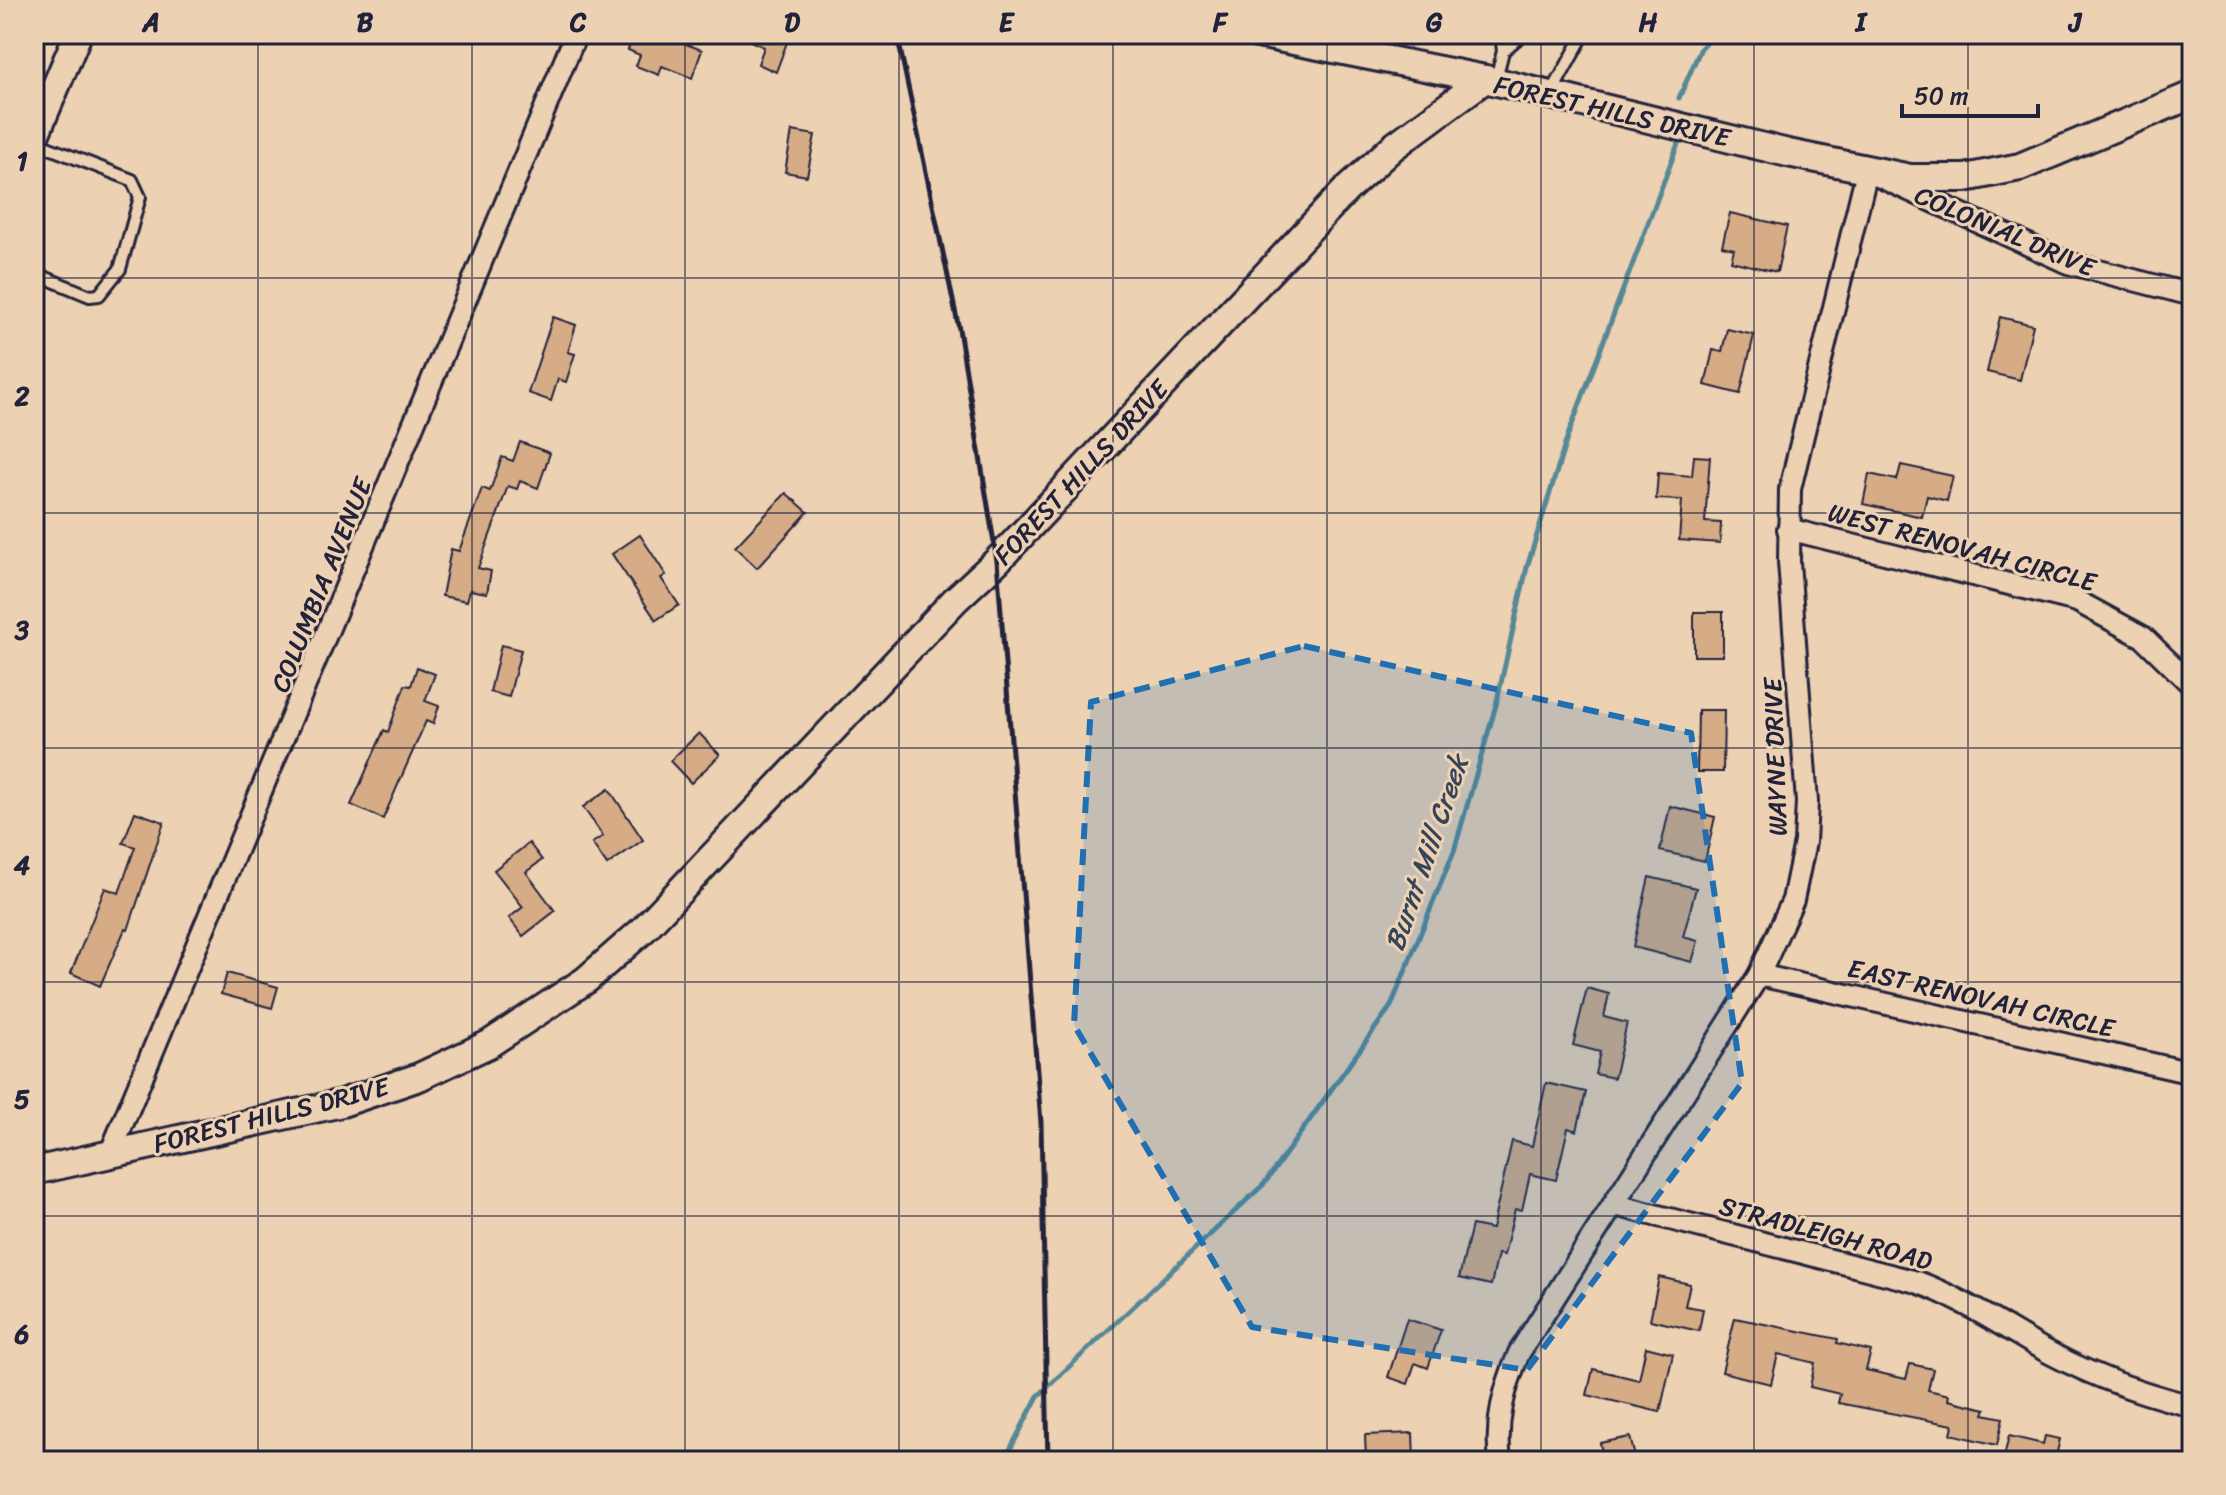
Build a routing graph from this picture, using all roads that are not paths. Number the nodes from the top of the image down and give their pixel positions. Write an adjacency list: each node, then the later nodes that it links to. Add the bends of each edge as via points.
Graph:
1 (78, 34): 12 (street)
2 (576, 34): 20 (street, COLUMBIA AVENUE)
3 (1258, 34): 7 (street)
4 (1501, 34): 8 (lane)
5 (1523, 34): 8 (lane)
6 (1584, 34): 10 (lane)
7 (1301, 38): 9 (street)
8 (1503, 51): 9 (lane)
9 (1490, 80): 10 (street, FOREST HILLS DRIVE); 20 (street, FOREST HILLS DRIVE, via 1393,147 1346,190 643,930 586,980 506,1035 393,1086 342,1103)
10 (1551, 94): 13 (street, FOREST HILLS DRIVE)
11 (2192, 95): 13 (street, FOREST HILLS DRIVE, via 2036,161 1997,172 1910,178)
12 (34, 140): 14 (lane, via 132,180 140,197 120,269 99,295)
13 (1867, 171): 15 (street, COLONIAL DRIVE, via 2068,263); 16 (street, WAYNE DRIVE, via 1798,448)
14 (34, 273)
15 (2192, 295)
16 (1788, 529): 17 (street, WEST RENOVAH CIRCLE, via 2077,601 2143,637); 18 (street, WAYNE DRIVE, via 1806,771 1805,842 1793,900)
17 (2192, 685)
18 (1759, 975): 19 (street, EAST RENOVAH CIRCLE); 22 (street, WAYNE DRIVE)
19 (2192, 1073)
20 (110, 1154): 21 (street, FOREST HILLS DRIVE)
21 (34, 1171)
22 (1615, 1205): 23 (street, STRADLEIGH ROAD, via 1917,1282 2110,1383); 24 (street, WAYNE DRIVE, via 1519,1353 1502,1402)
23 (2192, 1406)
24 (1500, 1461)

